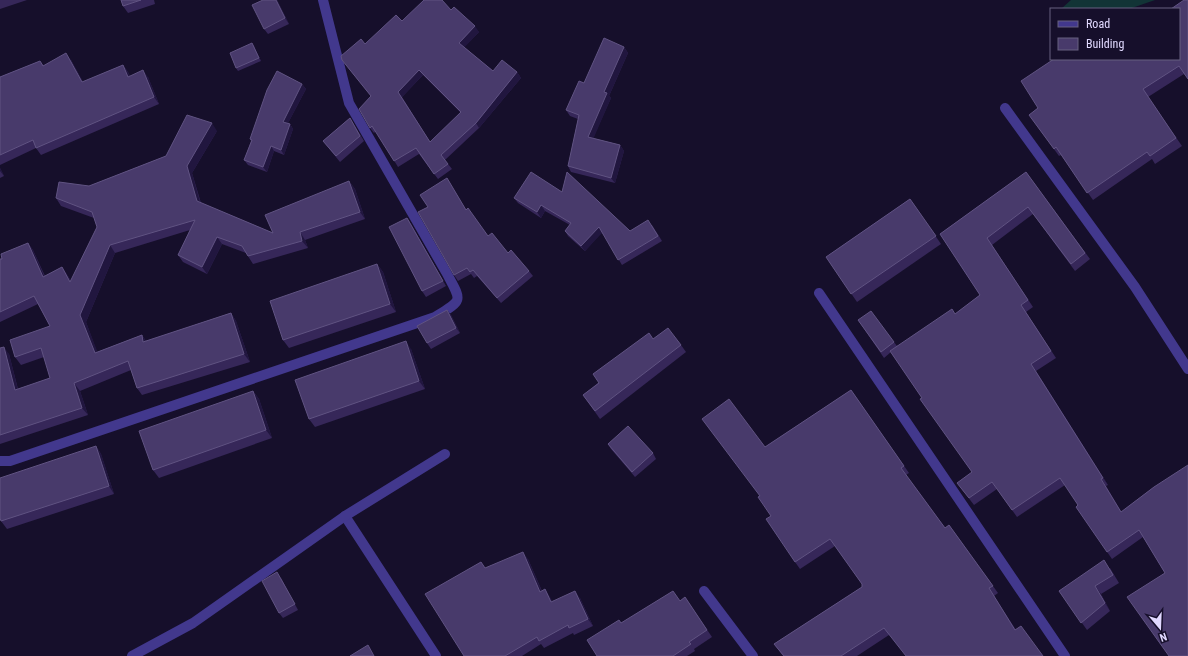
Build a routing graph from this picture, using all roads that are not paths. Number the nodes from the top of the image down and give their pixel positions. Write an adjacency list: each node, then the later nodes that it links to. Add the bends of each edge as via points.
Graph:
1 (324, 0): 6 (street, via 349,103 446,272 458,295 455,305 435,317 10,461)
2 (1005, 108): 4 (street, via 1135,287)
3 (819, 293): 12 (street)
4 (1188, 369)
5 (445, 454): 7 (street)
6 (0, 461)
7 (345, 516): 9 (street, via 193,623); 10 (street)
8 (704, 591): 11 (street)
9 (132, 656)
10 (436, 656)
11 (754, 656)
12 (1065, 656)

